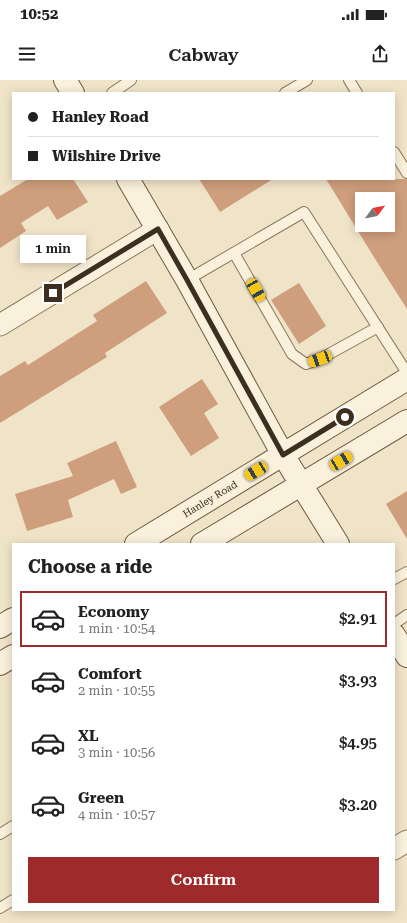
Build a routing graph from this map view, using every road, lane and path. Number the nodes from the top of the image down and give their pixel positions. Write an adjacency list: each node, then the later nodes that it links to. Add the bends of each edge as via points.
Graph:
1 (65, 80): 5 (main road)
2 (131, 80): 6 (lane)
3 (307, 80): 7 (lane)
4 (349, 80): 8 (lane)
5 (72, 92)
6 (113, 92)
7 (287, 92)
8 (356, 92)
9 (395, 154): 10 (lane)
10 (407, 173)
11 (134, 181): 12 (main road)
12 (158, 229): 14 (main road); 15 (street)
13 (234, 253): 14 (lane); 16 (lane, via 292,354 306,364); 16 (lane, via 304,212)
14 (187, 280): 20 (main road)
15 (0, 324)
16 (378, 327): 17 (lane)
17 (407, 373)
18 (407, 379): 20 (main road, Hanley Road)
19 (407, 421): 21 (main road)
20 (283, 455): 21 (main road); 22 (main road, Hanley Road)
21 (302, 485): 23 (main road); 24 (main road)
22 (138, 543)
23 (204, 543)
24 (337, 543)
25 (407, 572): 26 (lane)
26 (395, 578)
27 (407, 615): 29 (lane)
28 (12, 620): 30 (main road)
29 (395, 623)
30 (0, 627)
31 (395, 637): 32 (main road)
32 (407, 656)
33 (12, 657): 34 (main road)
34 (0, 664)
35 (12, 827): 36 (lane)
36 (0, 834)
37 (407, 841): 38 (street)
38 (395, 849)
39 (12, 901): 40 (lane)
40 (0, 908)

